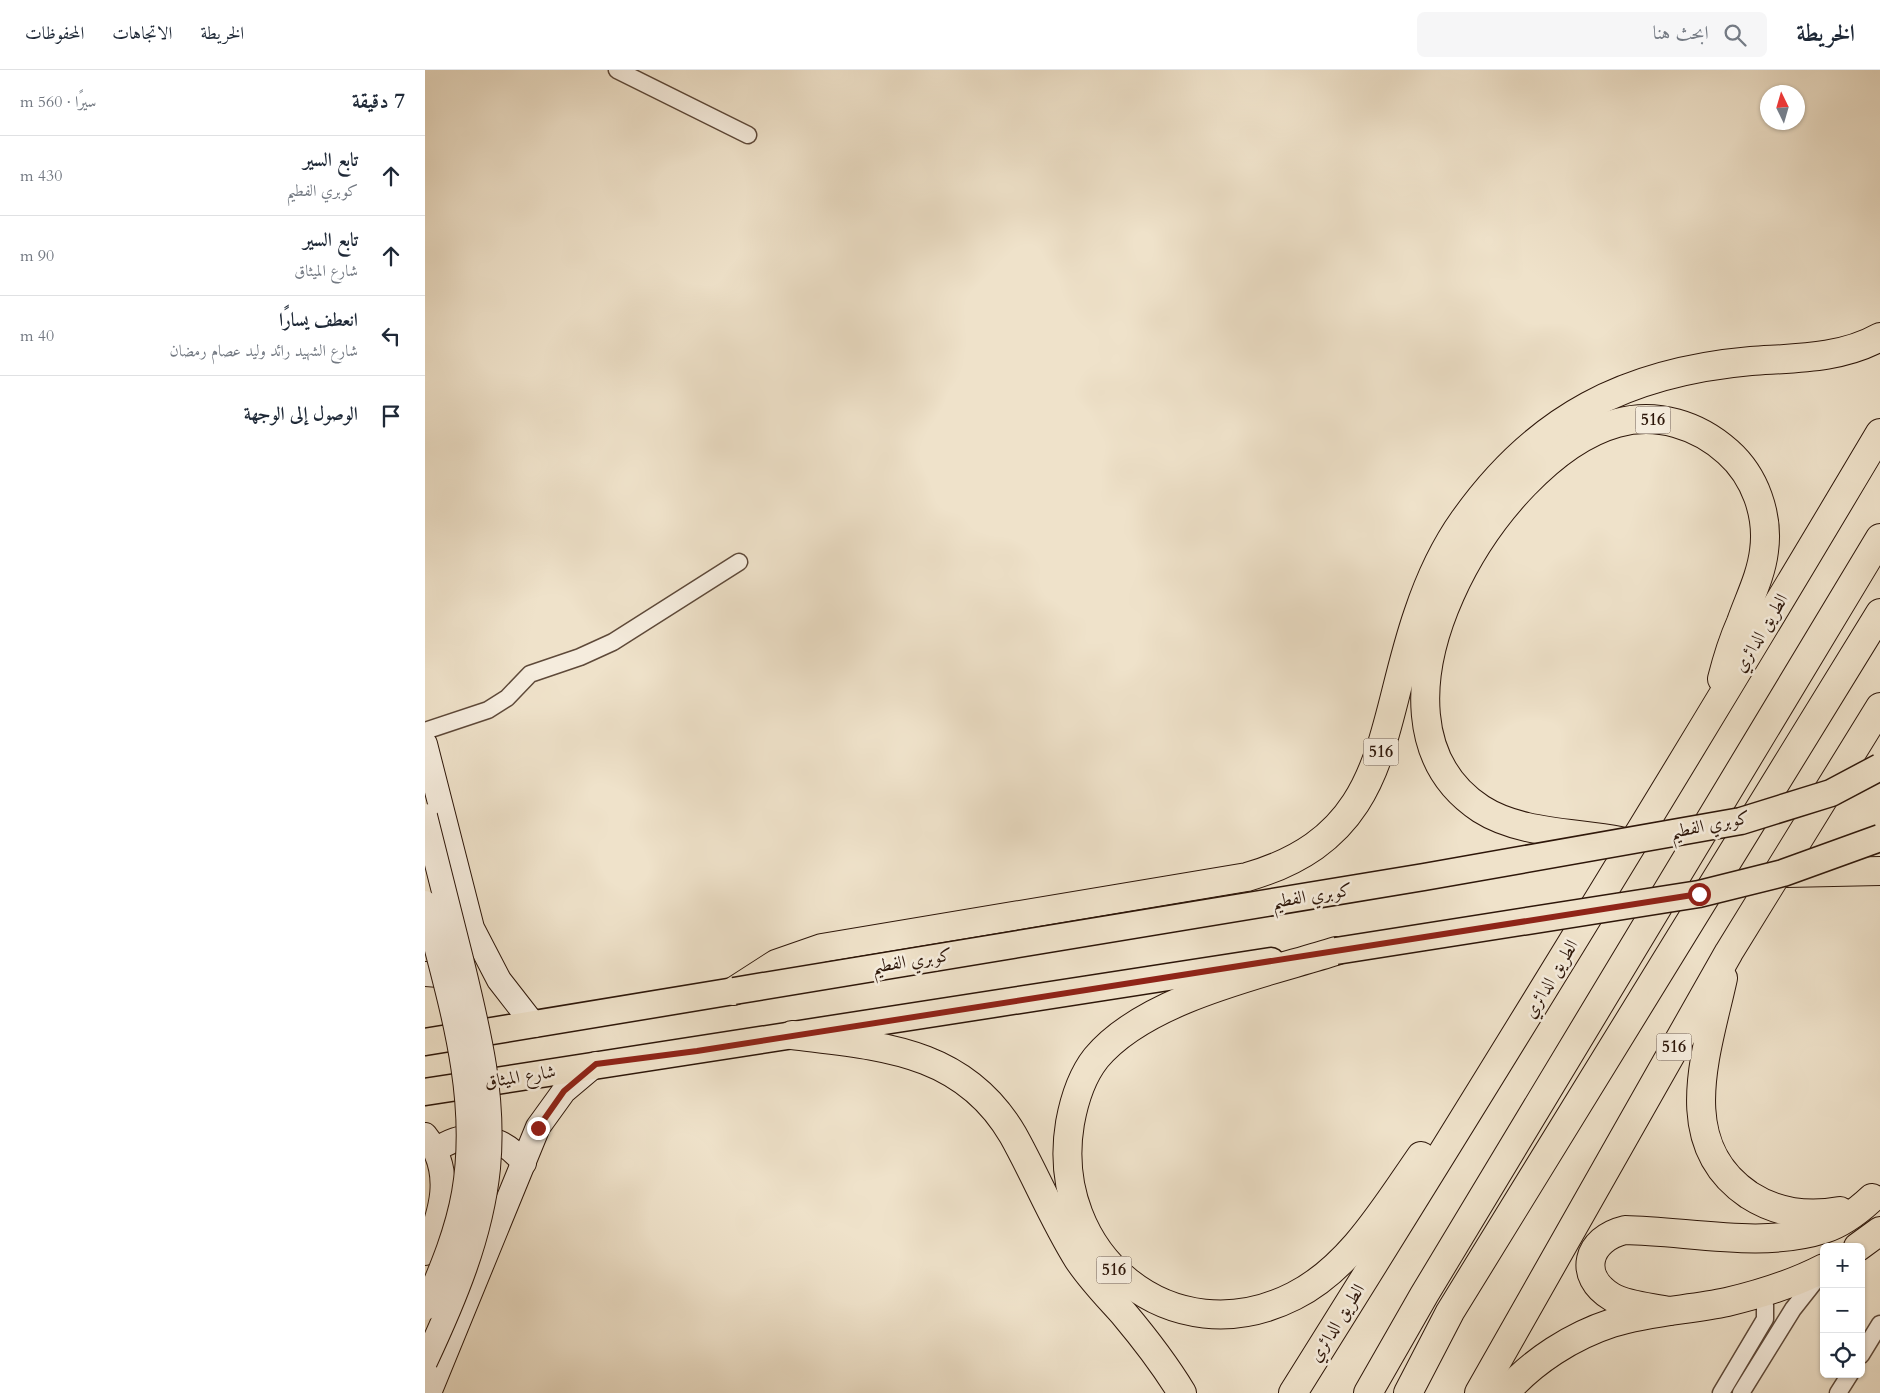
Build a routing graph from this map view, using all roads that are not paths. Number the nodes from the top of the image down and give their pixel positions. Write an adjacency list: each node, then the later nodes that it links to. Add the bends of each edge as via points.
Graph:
1 (617, 70): 2 (street)
2 (748, 135)
3 (1880, 337): 23 (highway, 516, via 1852,350 1709,366 1645,381 1581,409 1528,448 1480,500 1448,546 1431,579 1417,615 1382,750 1361,797 1327,837 1287,863 1247,877 823,948 776,964)
4 (1880, 433): 9 (highway, الطريق الدائري / 516)
5 (1880, 538): 50 (highway)
6 (739, 562): 10 (street, via 613,642 530,674 507,698 488,710)
7 (1880, 613): 51 (highway, via 1450,1312)
8 (1880, 707): 21 (highway, 516)
9 (1713, 714): 15 (highway, 516, via 1730,652 1765,552 1760,502 1750,479 1735,458 1716,441 1694,429 1670,421 1636,420 1595,430 1574,443 1525,485 1499,512 1470,555 1448,596 1435,636 1427,672 1424,716 1437,759 1448,778 1463,795 1493,816 1521,826); 28 (highway, الطريق الدائري / 516)
10 (425, 730)
11 (425, 744): 19 (main road, via 465,909)
12 (1880, 767): 15 (main road, كوبري الفطيم, bridge, via 1831,793 1741,821)
13 (425, 816): 43 (main road, bridge, via 482,1048 490,1119 487,1170 477,1225 461,1279)
14 (1880, 838): 17 (main road, bridge)
15 (1620, 841): 23 (main road, كوبري الفطيم, bridge, via 1424,877)
16 (1880, 871): 17 (highway)
17 (1783, 873): 20 (main road, bridge, via 1699,894)
18 (425, 903): 39 (main road, bridge, via 462,1056 469,1139 465,1185 457,1222)
19 (479, 946): 22 (main road, via 470,960 456,970 439,975); 24 (main road, via 499,980)
20 (1336, 951): 25 (main road); 28 (highway, 516, via 1176,1003 1133,1026 1096,1059 1075,1099 1067,1142 1067,1173 1072,1201 1082,1224 1107,1262 1123,1279 1160,1301 1201,1313 1225,1315 1266,1308 1294,1296 1333,1268 1353,1247 1429,1145)
21 (1729, 952): 32 (highway, 516, via 1701,1093 1705,1137 1717,1165 1755,1199 1776,1209 1795,1213 1826,1214); 52 (highway, 516)
22 (425, 974)
23 (734, 991): 24 (main road)
24 (534, 1025): 26 (main road)
25 (792, 1035): 27 (main road, شارع الميثاق); 48 (highway, 516, via 904,1051 951,1072 967,1083 1012,1134 1081,1264 1156,1354)
26 (425, 1042)
27 (596, 1064): 29 (main road, شارع الميثاق); 31 (main road, via 554,1102 538,1128)
28 (1494, 1072): 49 (highway, الطريق الدائري / 516)
29 (425, 1092)
30 (431, 1142): 31 (main road, via 480,1136 500,1142); 35 (main road, via 443,1169 443,1184 438,1214)
31 (524, 1163): 47 (main road)
32 (1876, 1195): 40 (highway, via 1837,1224 1805,1233 1741,1238 1625,1230 1611,1233 1600,1241 1593,1251 1591,1271 1602,1288 1612,1297)
33 (1880, 1231): 34 (highway)
34 (1864, 1243)
35 (425, 1253)
36 (1820, 1271): 38 (highway)
37 (1820, 1274): 46 (street, via 1793,1309)
38 (1755, 1294): 40 (highway); 44 (street, via 1765,1305 1765,1319)
39 (425, 1308)
40 (1669, 1311): 53 (highway, via 1613,1323 1588,1333 1540,1360)
41 (1880, 1324): 42 (street)
42 (1865, 1348)
43 (425, 1362)
44 (1734, 1372): 46 (street); 54 (street)
45 (1847, 1378): 55 (street)
46 (1745, 1387)
47 (429, 1393)
48 (1182, 1393)
49 (1293, 1393)
50 (1368, 1393)
51 (1408, 1393)
52 (1479, 1393)
53 (1505, 1393)
54 (1721, 1393)
55 (1838, 1393)

